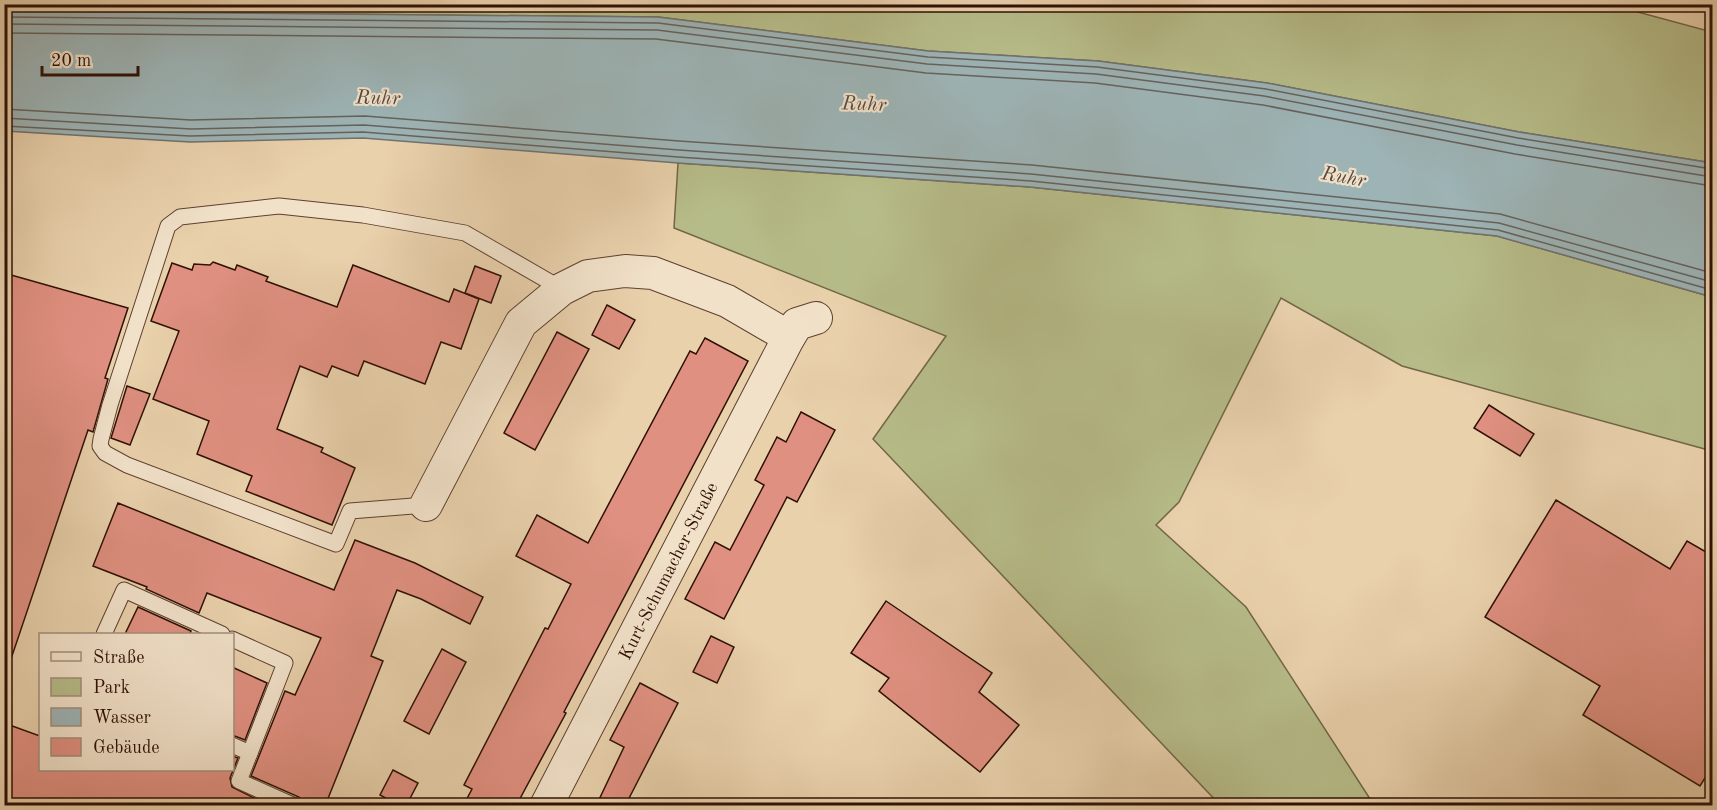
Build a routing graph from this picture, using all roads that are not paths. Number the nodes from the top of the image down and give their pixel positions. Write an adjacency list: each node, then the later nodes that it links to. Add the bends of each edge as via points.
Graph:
1 (562, 289): 3 (street, via 588,276 625,271 653,273 727,301); 4 (street, via 521,322); 4 (lane, via 465,233 363,215 279,206 180,217 168,226 110,405 100,446 105,453 127,465 336,544 350,511)
2 (816, 318): 3 (street, Kurt-Schumacher-Straße, via 797,324)
3 (789, 337): 11 (street, Kurt-Schumacher-Straße)
4 (426, 505)
5 (104, 633): 6 (lane, via 124,590)
6 (220, 633)
7 (234, 640): 9 (lane, via 285,663)
8 (234, 746): 9 (lane)
9 (250, 753): 10 (lane, via 239,780)
10 (295, 806)
11 (546, 806)

